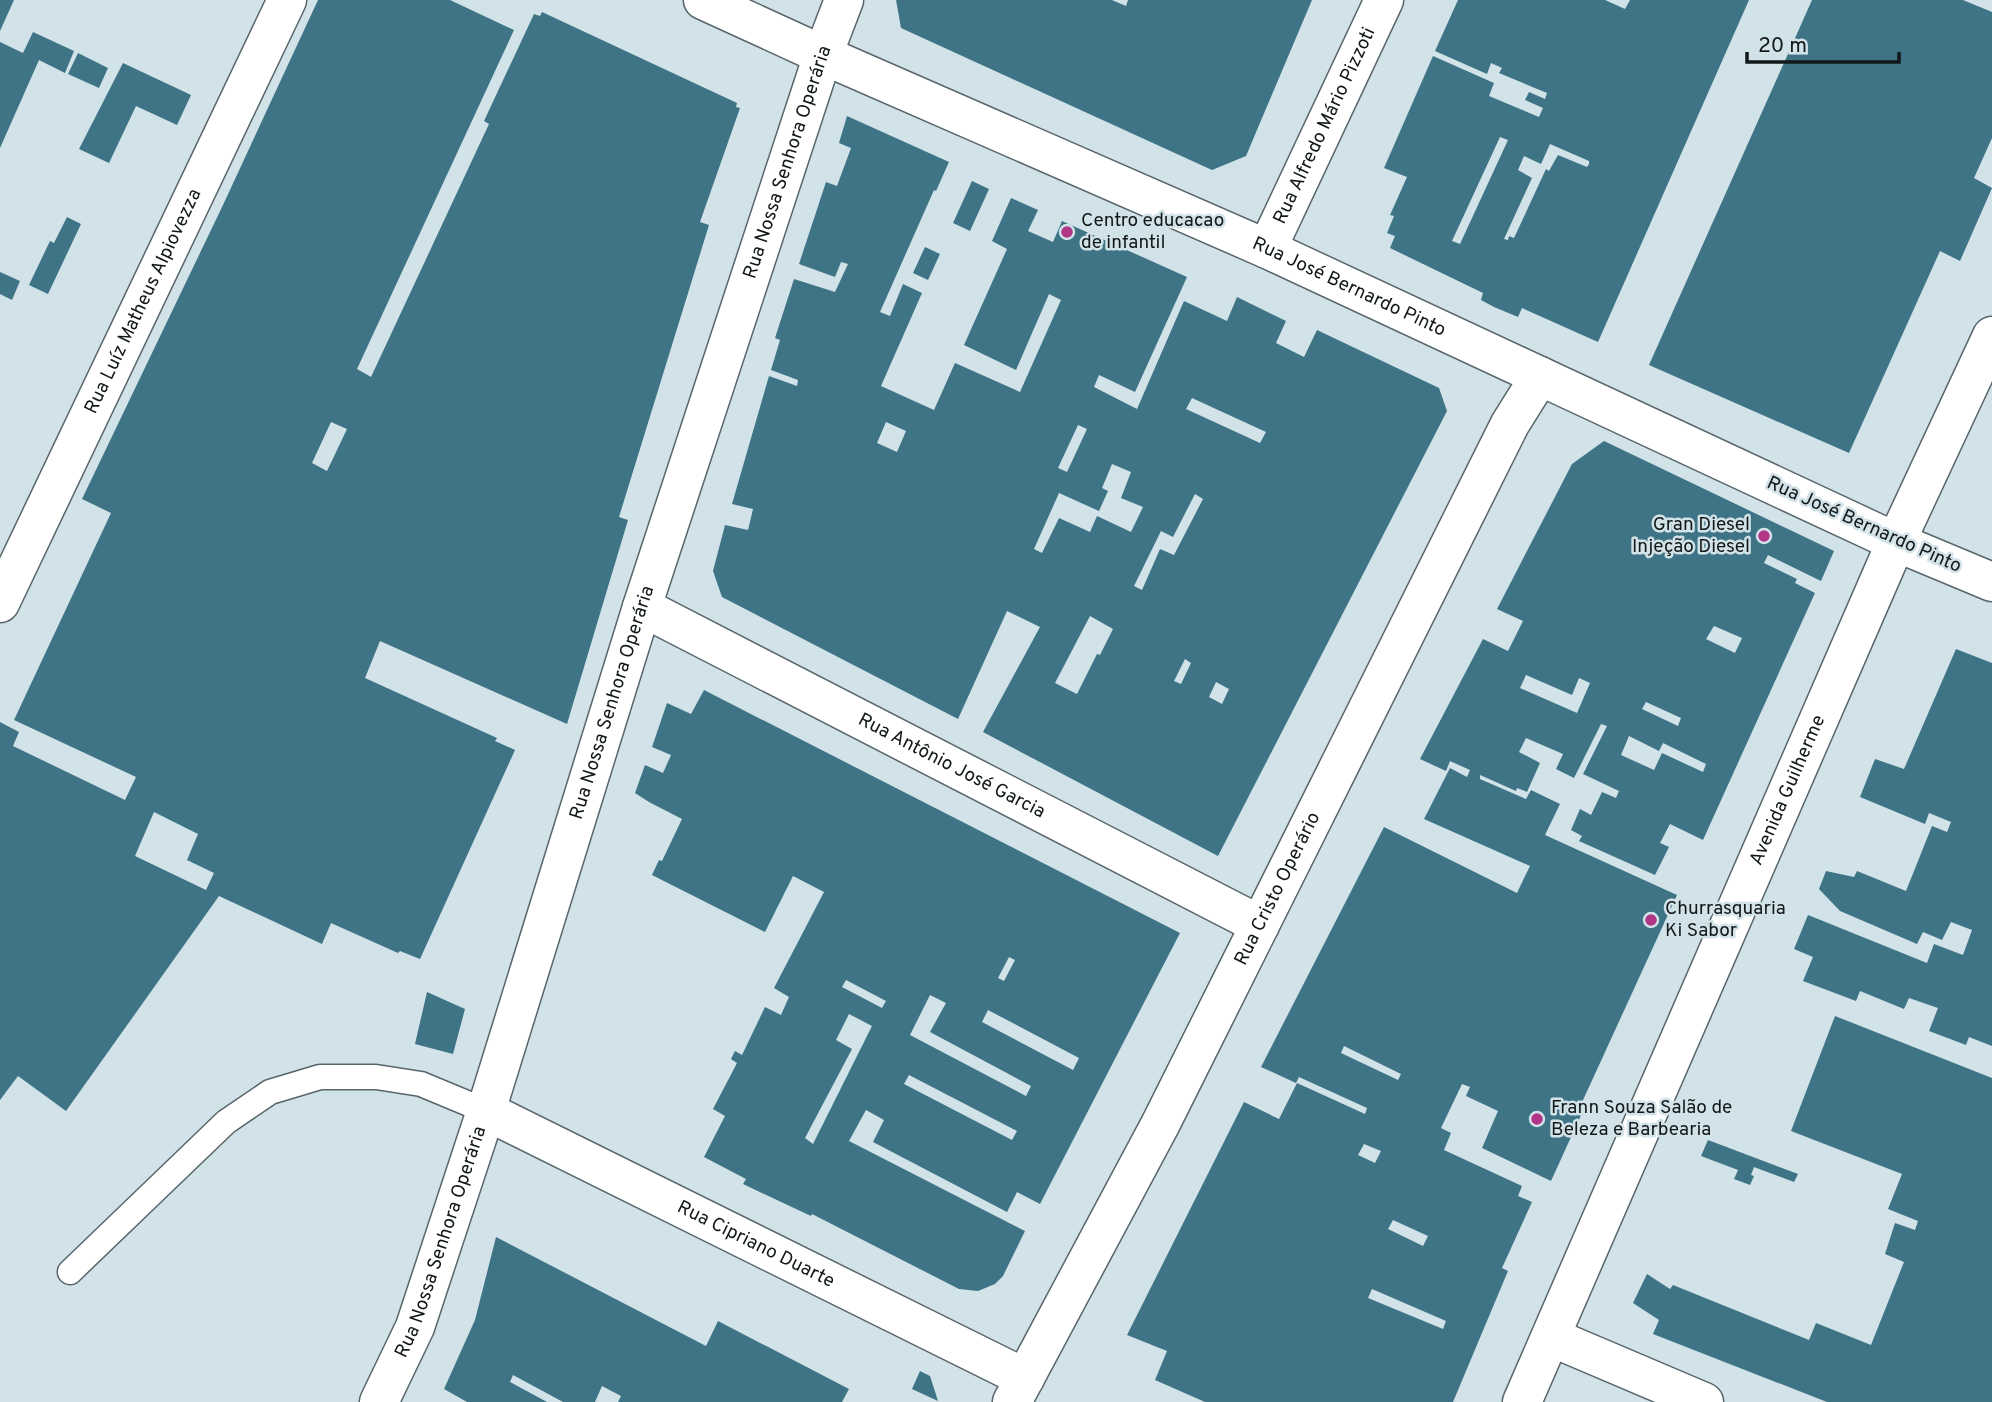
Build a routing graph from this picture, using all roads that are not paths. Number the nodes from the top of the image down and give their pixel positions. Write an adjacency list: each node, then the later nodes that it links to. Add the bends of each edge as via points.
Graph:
1 (287, 0): 11 (street, Rua Luíz Matheus Alpiovezza)
2 (703, 0): 5 (street, Rua José Bernardo Pinto)
3 (844, 0): 5 (street, Rua Nossa Senhora Operária)
4 (1384, 0): 6 (street, Rua Alfredo Mário Pizzoti)
5 (823, 55): 6 (street, Rua José Bernardo Pinto); 12 (street, Rua Nossa Senhora Operária)
6 (1267, 249): 8 (street, Rua José Bernardo Pinto)
7 (1992, 336): 9 (street, Avenida Guilherme)
8 (1540, 376): 9 (street, Rua José Bernardo Pinto); 13 (street, Rua Cristo Operário, via 1510,424)
9 (1896, 542): 10 (street, Rua José Bernardo Pinto); 16 (street, Avenida Guilherme)
10 (1992, 582)
11 (0, 603)
12 (642, 607): 13 (street, Rua Antônio José Garcia); 14 (street, Rua Nossa Senhora Operária)
13 (1260, 925): 17 (street, Rua Cristo Operário)
14 (486, 1111): 15 (lane, via 421,1084 376,1077 320,1077 270,1092 226,1122); 17 (street, Rua Cipriano Duarte); 18 (street, Rua Nossa Senhora Operária, via 415,1326)
15 (70, 1272)
16 (1551, 1337): 19 (street, Avenida Guilherme); 20 (street)
17 (1019, 1390)
18 (379, 1402)
19 (1522, 1402)
20 (1704, 1402)

